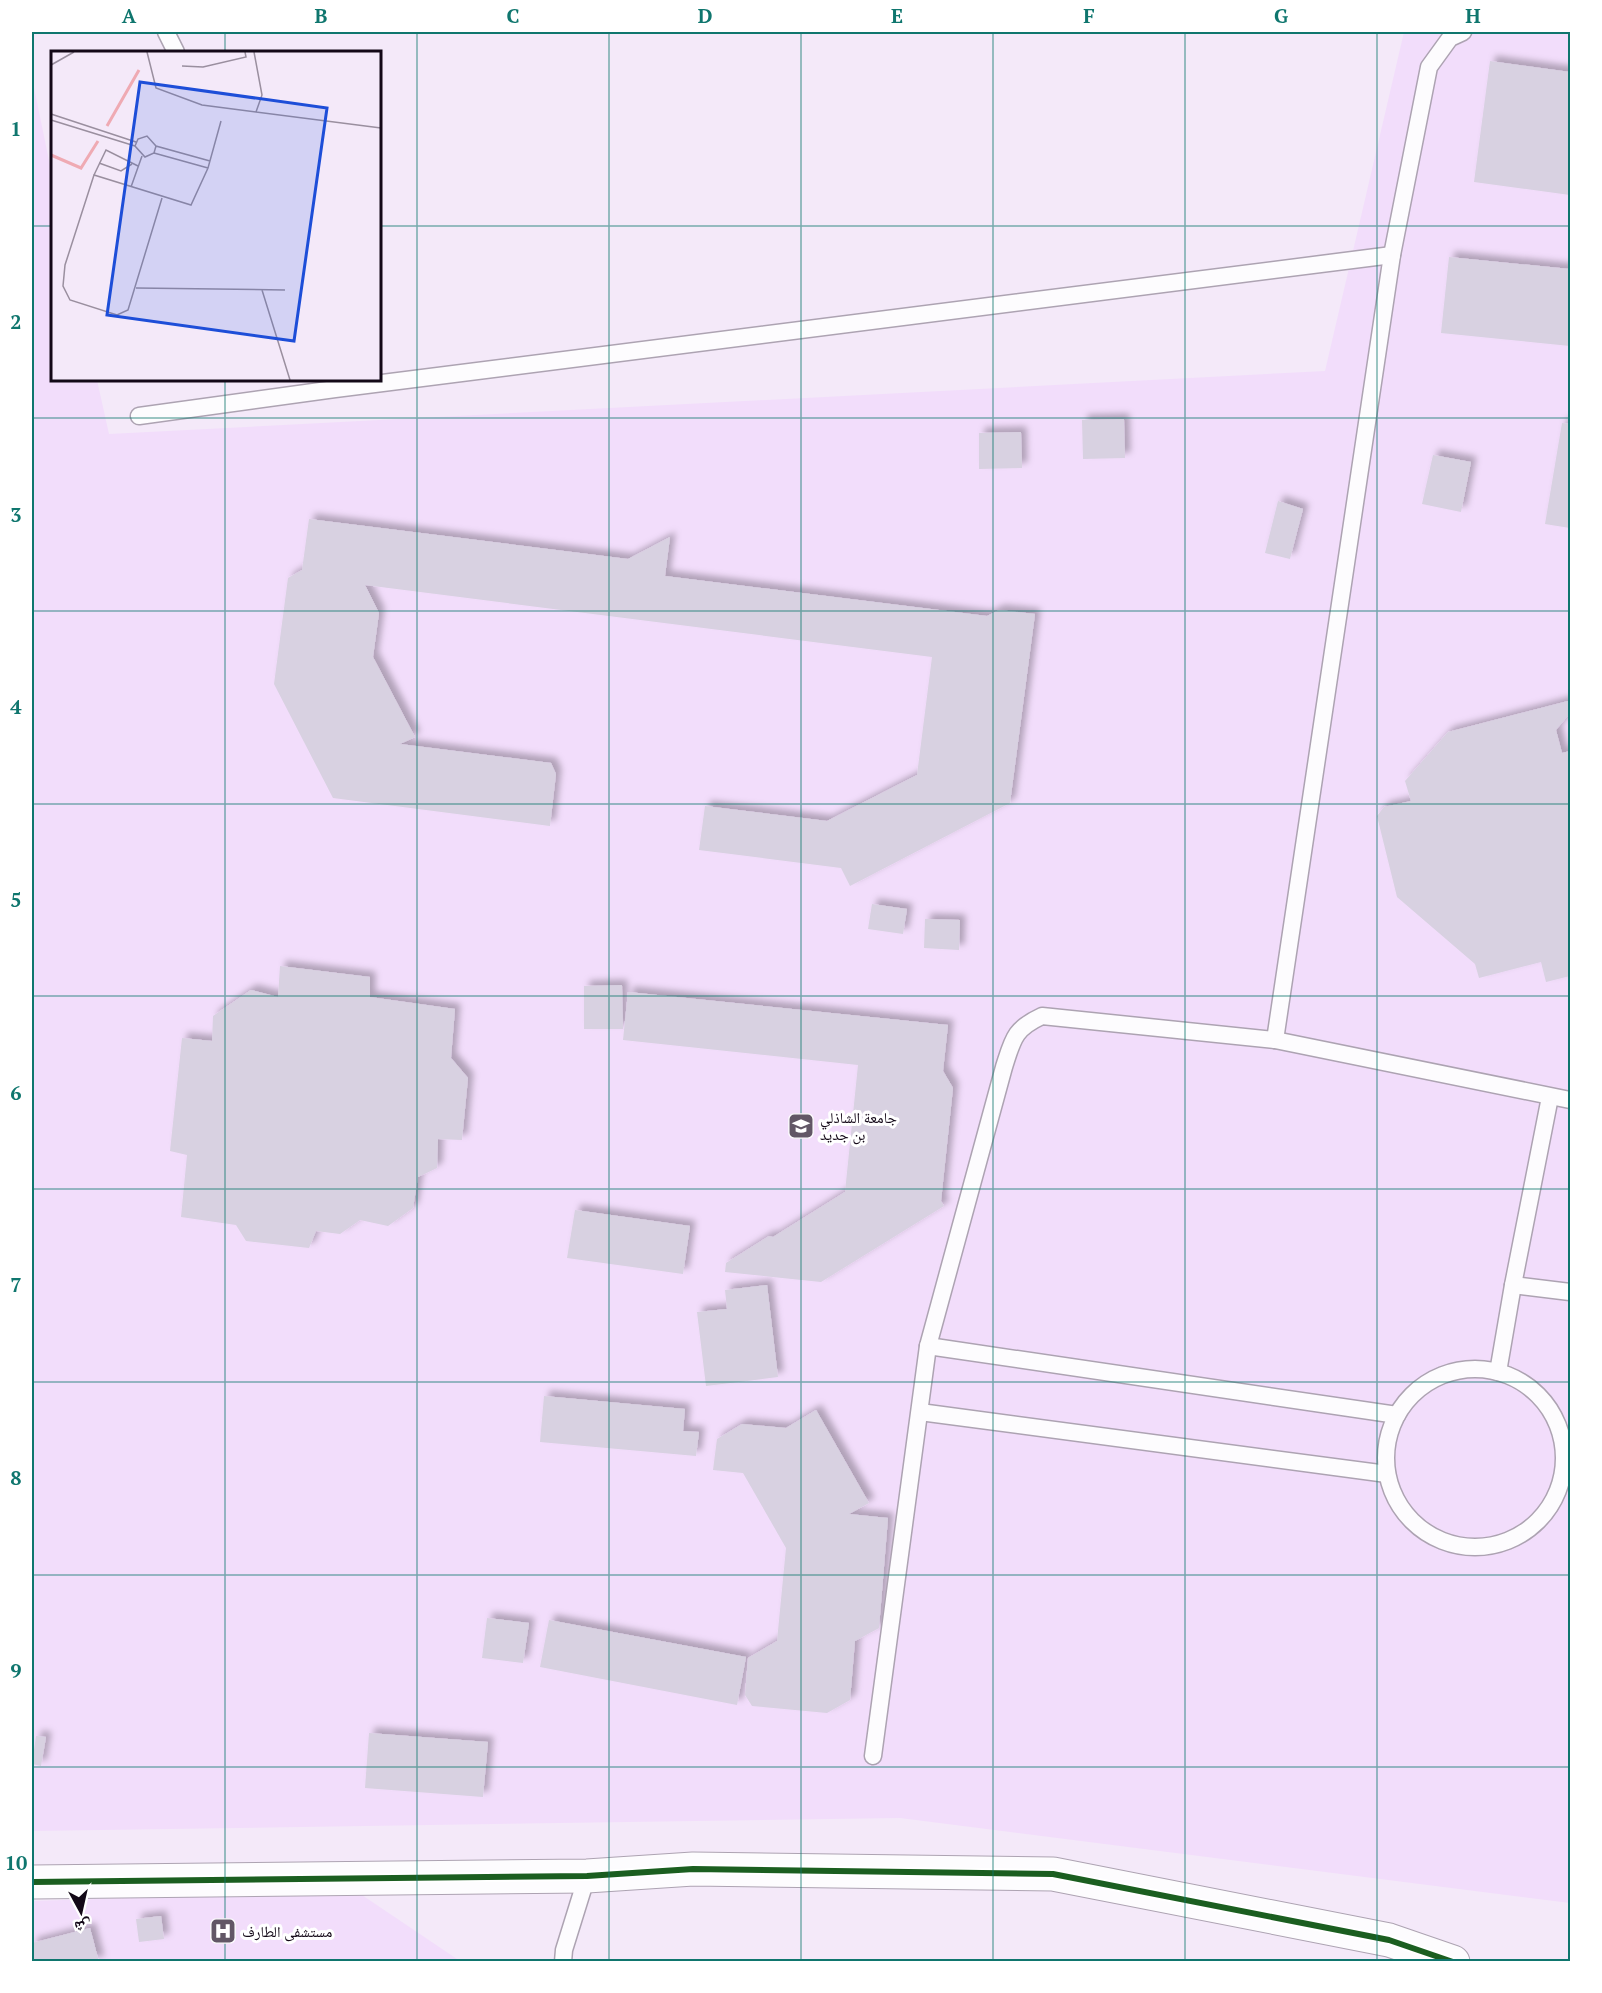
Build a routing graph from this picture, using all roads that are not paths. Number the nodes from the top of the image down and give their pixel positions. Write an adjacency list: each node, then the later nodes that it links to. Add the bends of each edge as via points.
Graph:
1 (166, 32): 3 (lane)
2 (1463, 32): 4 (lane, via 1450,38 1429,67)
3 (176, 51)
4 (1392, 255): 5 (lane); 9 (lane)
5 (381, 378)
6 (357, 381): 7 (lane)
7 (332, 384): 8 (lane)
8 (139, 416)
9 (1275, 1040): 10 (lane); 14 (lane, via 1042,1016 1026,1024 1014,1038 1004,1067)
10 (1550, 1097): 11 (lane); 12 (lane)
11 (1570, 1100)
12 (1513, 1285): 13 (lane); 15 (lane)
13 (1570, 1292)
14 (928, 1346): 16 (lane); 17 (lane)
15 (1498, 1372): 17 (lane, via 1470,1369 1442,1375 1416,1392); 18 (lane, via 1525,1384 1546,1403)
16 (920, 1412): 19 (lane); 21 (lane)
17 (1397, 1415): 19 (lane, via 1387,1444)
18 (1567, 1444): 20 (lane)
19 (1387, 1474): 20 (lane, via 1398,1503 1418,1527 1444,1542 1474,1547 1502,1543 1528,1530)
20 (1566, 1485)
21 (873, 1756)
22 (587, 1876): 23 (street); 24 (lane); 25 (street, via 693,1869 1053,1874 1389,1940)
23 (32, 1882)
24 (563, 1962)
25 (1453, 1962)

